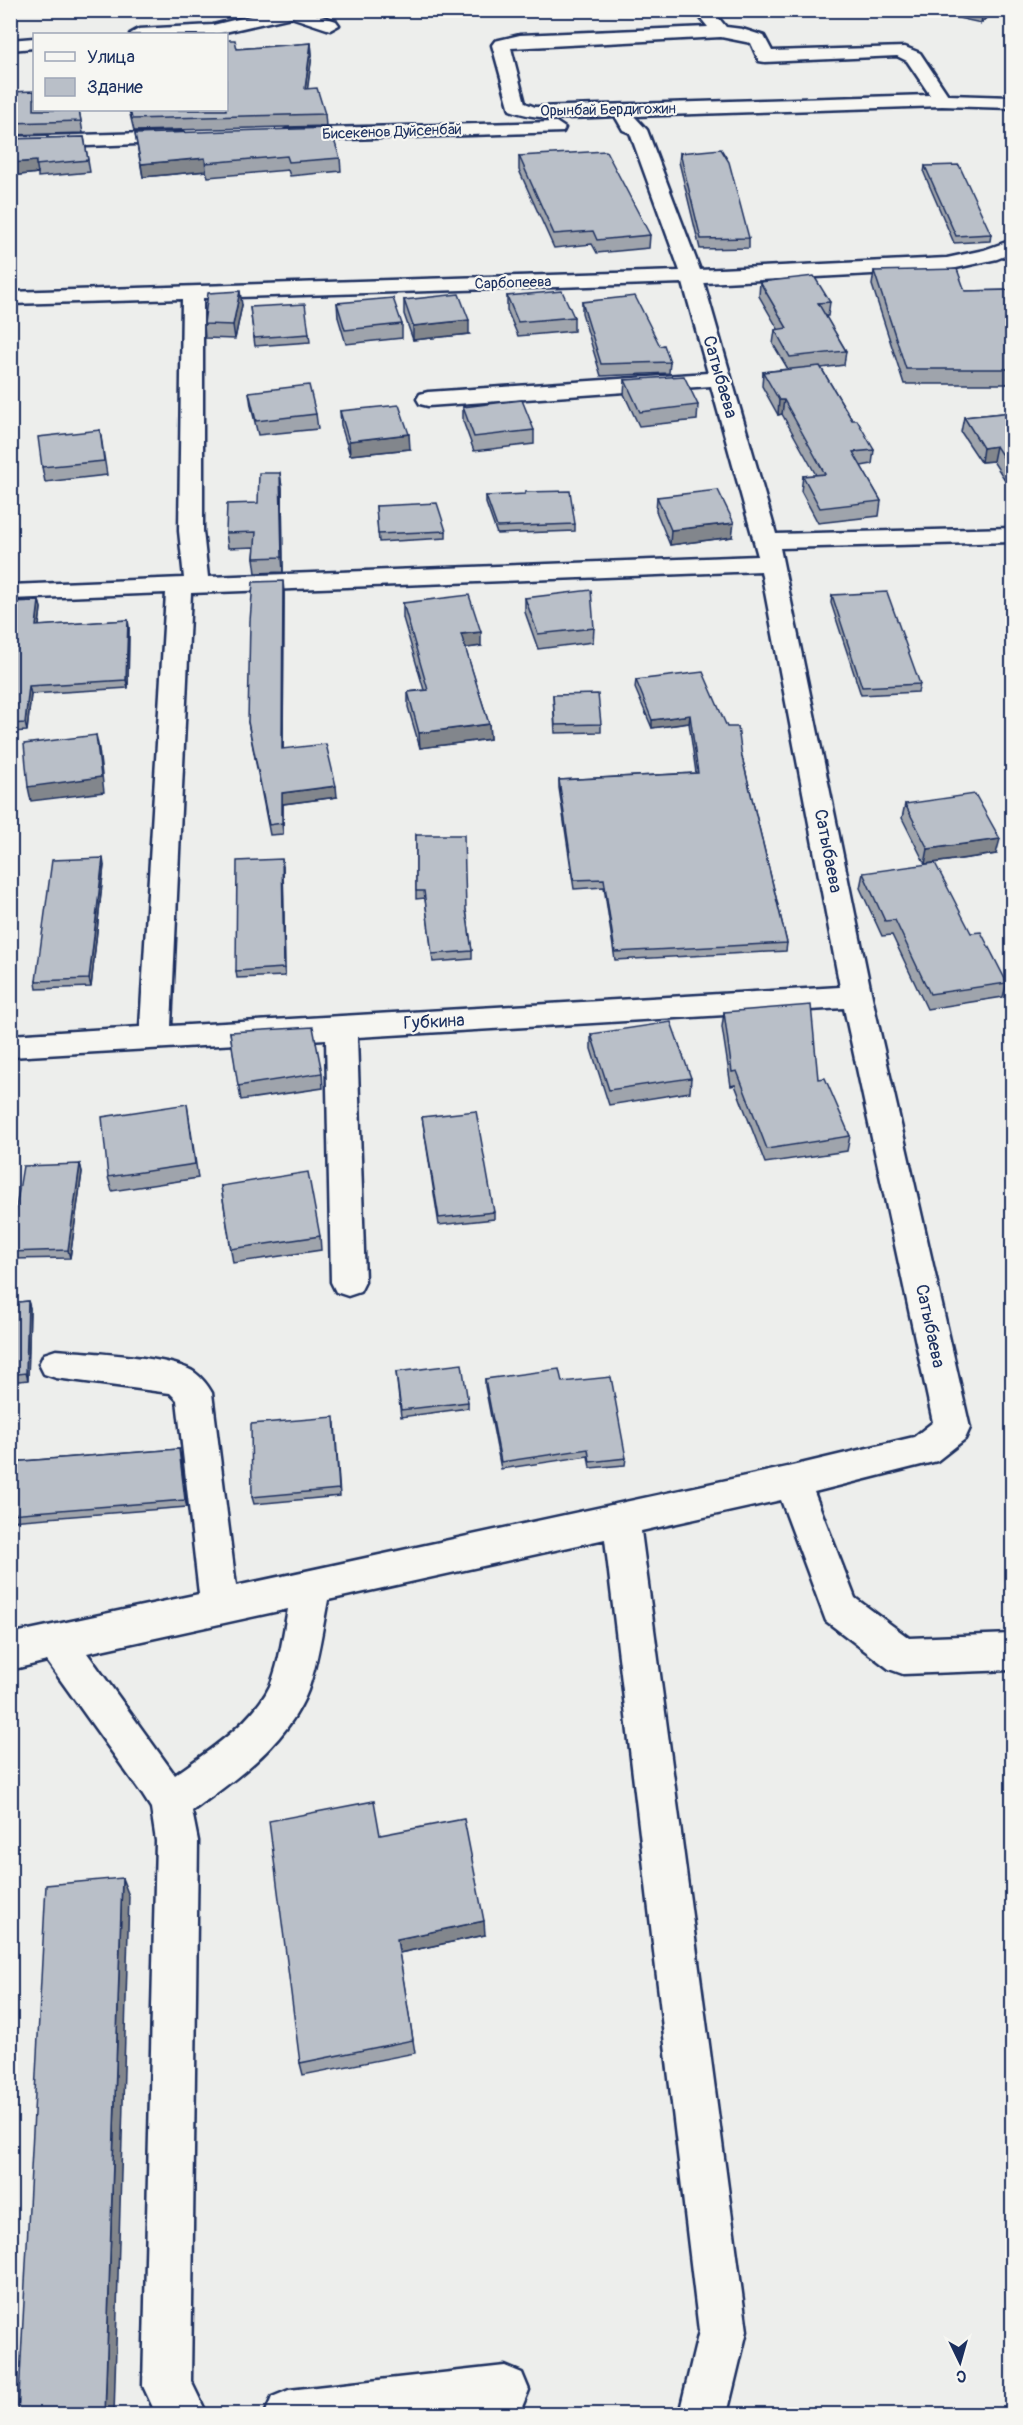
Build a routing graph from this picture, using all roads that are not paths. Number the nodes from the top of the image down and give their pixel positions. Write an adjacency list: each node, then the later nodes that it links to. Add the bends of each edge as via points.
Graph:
1 (702, 10): 4 (street)
2 (288, 11): 3 (street); 5 (street, via 213,30)
3 (330, 25)
4 (721, 32): 8 (street, via 758,40); 12 (street, Орынбай Бердигожин, via 520,40 501,45 517,106 532,112)
5 (158, 33)
6 (33, 43): 7 (street)
7 (10, 45)
8 (765, 57): 9 (street, via 899,51 914,57); 11 (street)
9 (942, 100): 10 (street, Орынбай Бердигожин); 11 (street, Орынбай Бердигожин)
10 (1012, 102)
11 (793, 104): 12 (street, Орынбай Бердигожин)
12 (625, 118): 13 (street, Бисекенов Дуйсенбай); 17 (street, Сатыбаева, via 638,130)
13 (273, 136)
14 (201, 138): 15 (street)
15 (10, 143)
16 (1012, 246): 17 (street, Сарбопеева, via 947,264)
17 (692, 277): 18 (street, Сарбопеева); 20 (street, Сатыбаева)
18 (193, 294): 19 (street, Сарбопеева); 24 (street)
19 (10, 298)
20 (721, 379): 21 (street); 23 (street, Сатыбаева)
21 (428, 399)
22 (1012, 535): 23 (street)
23 (769, 552): 24 (street); 26 (street, Сатыбаева)
24 (188, 585): 25 (street); 28 (street)
25 (10, 592)
26 (857, 998): 27 (street, Губкина); 32 (street, Сатыбаева, via 952,1428 924,1450)
27 (341, 1028): 28 (street, Губкина); 30 (street)
28 (155, 1038): 29 (street, Губкина)
29 (10, 1046)
30 (348, 1282)
31 (56, 1364): 35 (street, via 162,1377 180,1381 194,1393)
32 (792, 1482): 33 (street); 38 (street, via 840,1609 903,1656)
33 (621, 1520): 34 (street); 43 (street, via 723,2331)
34 (312, 1587): 35 (street); 39 (street, via 287,1691 264,1725)
35 (220, 1606): 36 (street)
36 (56, 1642): 37 (street); 39 (street)
37 (10, 1652)
38 (1012, 1652)
39 (170, 1803): 41 (street, via 177,1841 167,2386)
40 (505, 2390): 42 (street)
41 (183, 2415)
42 (289, 2415)
43 (703, 2415)

